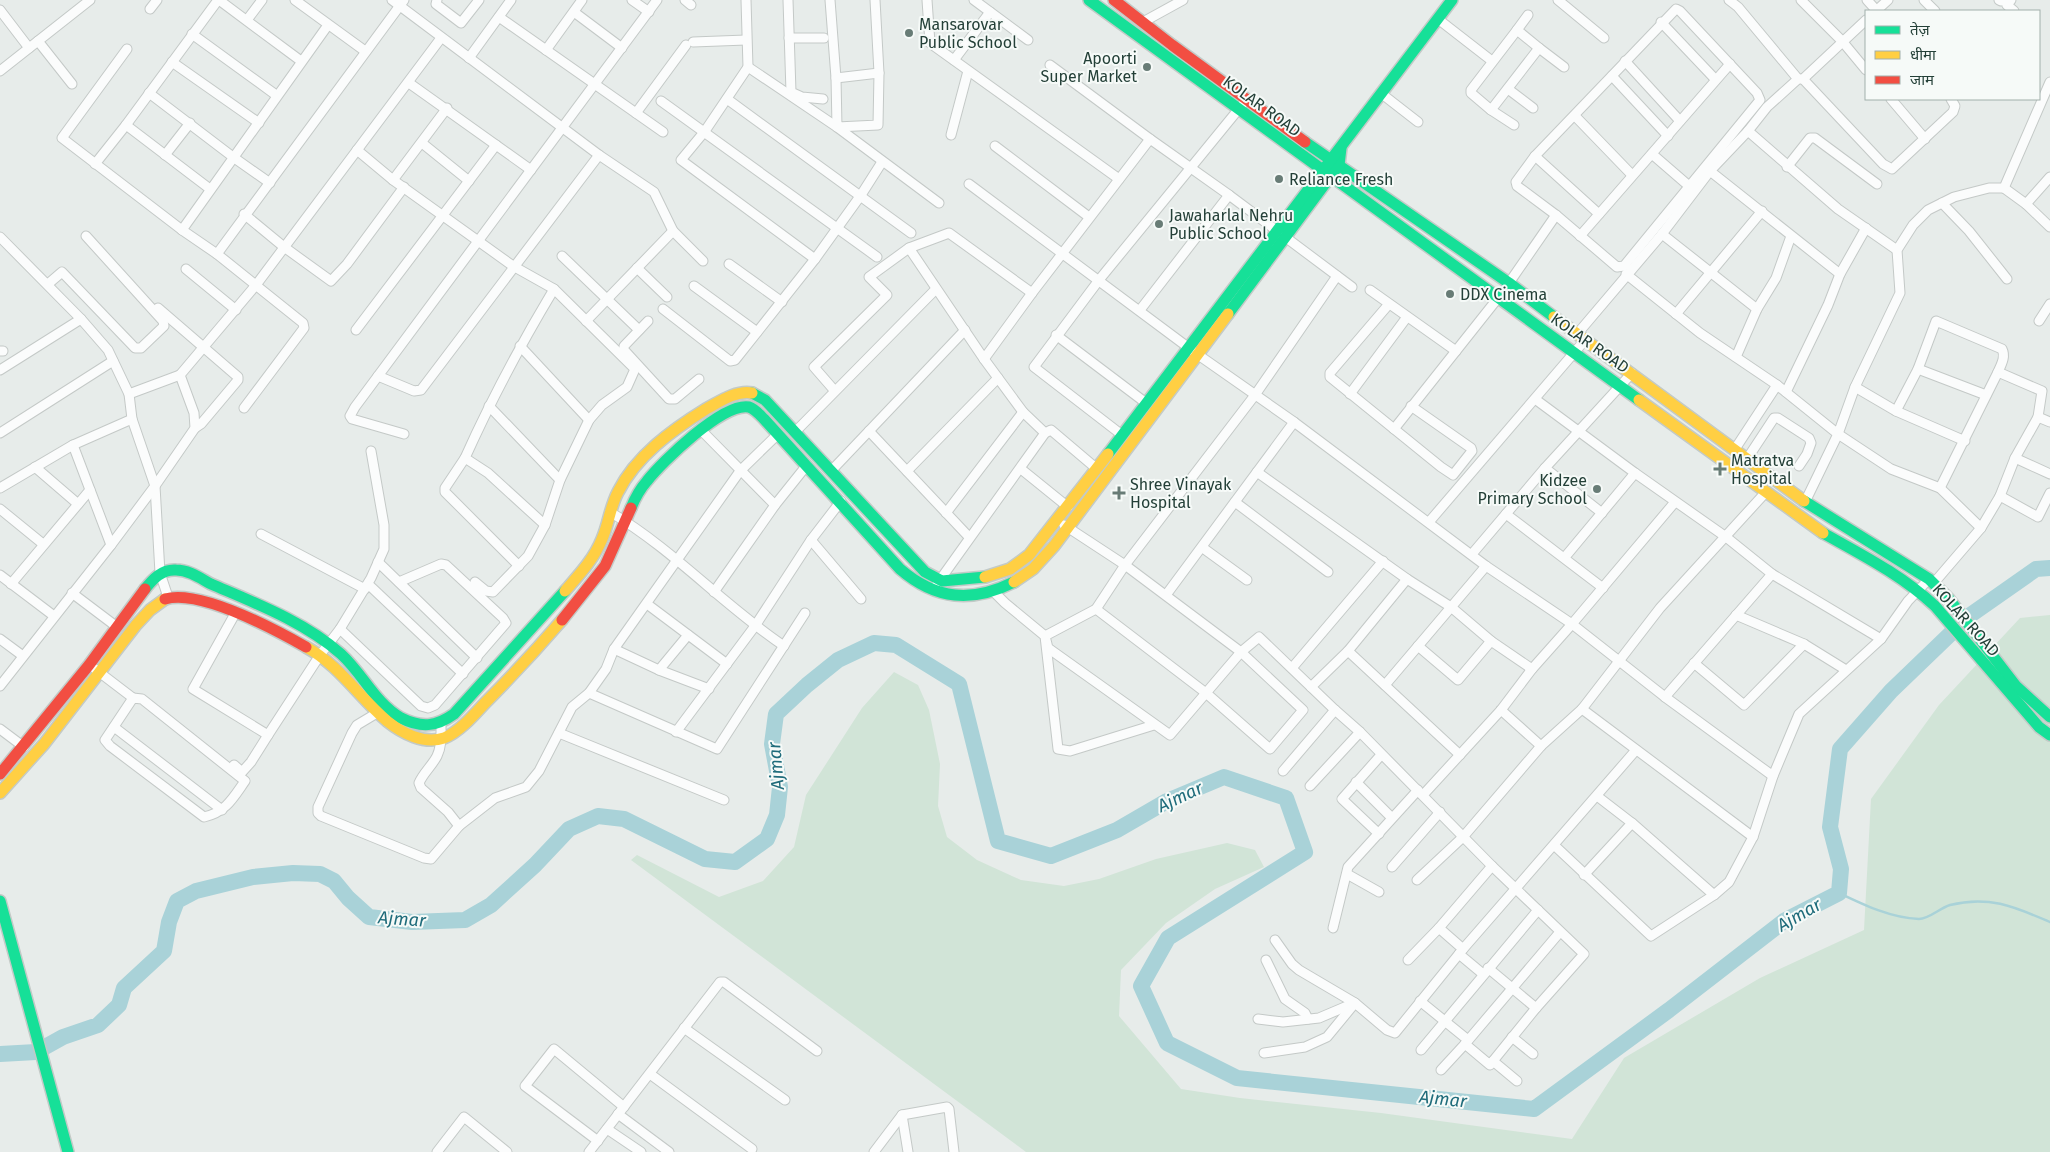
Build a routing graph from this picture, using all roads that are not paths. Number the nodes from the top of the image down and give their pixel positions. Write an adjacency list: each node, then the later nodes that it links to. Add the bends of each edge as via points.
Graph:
1 (90, 0): 56 (street)
2 (156, 0): 32 (street)
3 (218, 0): 43 (street); 49 (street)
4 (262, 0): 43 (street)
5 (295, 0): 47 (street)
6 (392, 0): 30 (street)
7 (437, 0): 8 (street, via 436,4 461,23)
8 (479, 0)
9 (511, 0): 41 (street)
10 (582, 0): 37 (street)
11 (632, 0): 38 (street)
12 (658, 0): 38 (street)
13 (746, 0): 54 (street)
14 (788, 0): 51 (street)
15 (830, 0): 79 (street)
16 (875, 0): 77 (street)
17 (927, 0): 65 (street, via 930,43)
18 (974, 0): 39 (street)
19 (1089, 0): 98 (street, KOLAR ROAD)
20 (1114, 0): 45 (street, KOLAR ROAD)
21 (1183, 0): 45 (street)
22 (1452, 0): 42 (street)
23 (1558, 0): 53 (street)
24 (1728, 0): 31 (street)
25 (1746, 0): 31 (street)
26 (1801, 0): 57 (street)
27 (1867, 0): 34 (street)
28 (1888, 0): 35 (street)
29 (1924, 0): 36 (street)
30 (402, 3): 50 (street); 63 (street)
31 (1738, 7): 80 (street)
32 (150, 9)
33 (0, 10): 58 (street)
34 (1876, 10)
35 (1878, 10)
36 (1934, 10)
37 (574, 12): 59 (street); 62 (street)
38 (649, 12): 59 (street)
39 (990, 12): 55 (street); 65 (street)
40 (1528, 16): 48 (street)
41 (499, 17): 62 (street); 64 (street)
42 (1438, 19): 67 (street); 88 (street)
43 (247, 20): 66 (street)
44 (1865, 21): 57 (street)
45 (1143, 22): 92 (street, KOLAR ROAD)
46 (1662, 22): 68 (street); 70 (street, via 1676,9 1680,11); 81 (street)
47 (328, 25): 63 (street); 66 (street)
48 (1517, 30): 60 (street); 67 (street)
49 (192, 34): 69 (street); 89 (street)
50 (441, 38): 64 (street); 83 (street)
51 (789, 38): 52 (street); 91 (street, via 791,92 802,97)
52 (824, 38)
53 (1604, 38)
54 (746, 40): 72 (street); 100 (street, via 690,43)
55 (1028, 40)
56 (38, 41): 58 (street); 84 (street)
57 (1842, 41): 74 (street); 80 (street)
58 (29, 48): 75 (street)
59 (622, 48): 85 (street)
60 (1539, 48): 73 (street); 86 (street)
61 (127, 50): 128 (street, via 62,138)
62 (546, 50): 85 (street)
63 (365, 51): 139 (street)
64 (469, 58): 109 (street)
65 (954, 60): 76 (street)
66 (302, 61): 89 (street)
67 (1492, 61): 99 (street, via 1471,90 1471,94)
68 (1625, 61): 78 (street); 102 (street)
69 (172, 62): 87 (street); 103 (street)
70 (1730, 64): 81 (street); 142 (street, via 1760,100)
71 (1050, 65): 115 (street)
72 (748, 67): 90 (street); 108 (street)
73 (1564, 67)
74 (1865, 69)
75 (0, 71)
76 (968, 71): 113 (street); 136 (street)
77 (879, 73): 79 (street); 108 (street, via 878,126)
78 (1612, 76): 101 (street); 114 (street)
79 (836, 78): 108 (street)
80 (1800, 79): 111 (street, via 1767,107); 116 (street, via 1890,169)
81 (1716, 80): 102 (street)
82 (2050, 82): 144 (street)
83 (409, 83): 96 (street); 120 (street)
84 (72, 84)
85 (595, 84): 100 (street); 109 (street)
86 (1508, 88): 97 (street); 99 (street)
87 (149, 93): 105 (street); 106 (street)
88 (1382, 94): 104 (street); 127 (street)
89 (276, 95): 103 (street)
90 (727, 99): 110 (street); 146 (street)
91 (823, 99)
92 (1247, 99): 98 (street); 127 (street, KOLAR ROAD)
93 (1892, 100): 116 (street)
94 (1952, 100): 116 (street, via 1953,112)
95 (661, 101): 110 (street)
96 (447, 108): 117 (street); 118 (street)
97 (1533, 108)
98 (1238, 110): 130 (street); 133 (street, KOLAR ROAD)
99 (1491, 110): 107 (street)
100 (636, 113): 112 (street)
101 (1574, 116): 124 (street); 134 (street)
102 (1680, 121): 114 (street)
103 (258, 122): 125 (street)
104 (1418, 122)
105 (190, 123): 122 (street); 125 (street)
106 (126, 125): 122 (street); 128 (street)
107 (1514, 125)
108 (837, 127): 126 (street)
109 (562, 128): 123 (street); 131 (street)
110 (705, 131): 158 (street); 177 (street, via 681,160)
111 (1748, 131): 129 (street); 132 (street)
112 (663, 132)
113 (950, 135)
114 (1668, 136): 121 (street)
115 (1150, 139): 130 (street); 136 (street)
116 (1924, 139)
117 (422, 143): 137 (street); 138 (street)
118 (496, 145): 131 (street); 138 (street)
119 (995, 146): 156 (street)
120 (357, 150): 137 (street); 170 (street)
121 (1652, 154): 134 (street); 142 (street)
122 (165, 155): 145 (street)
123 (599, 155): 161 (street, via 654,192); 180 (street)
124 (1536, 156): 153 (street); 155 (street, via 1518,178 1518,186)
125 (233, 157): 139 (street); 145 (street)
126 (882, 162): 146 (street); 148 (street)
127 (1334, 162): 133 (street); 189 (street, KOLAR ROAD)
128 (95, 164): 160 (street)
129 (1786, 167): 141 (street, via 1810,138 1815,138); 159 (street)
130 (1191, 168): 147 (street); 188 (street)
131 (531, 170): 169 (street)
132 (1710, 172): 151 (street); 164 (street)
133 (1327, 173): 163 (street); 200 (street, KOLAR ROAD)
134 (1632, 175): 153 (street)
135 (2050, 177): 150 (street)
136 (1119, 179): 156 (street)
137 (394, 180): 143 (street)
138 (469, 181): 154 (street)
139 (270, 183): 152 (street)
140 (969, 184): 173 (street)
141 (1877, 184)
142 (1689, 186): 166 (street, via 1621,268)
143 (404, 187): 154 (street); 170 (street, via 334,280 329,281)
144 (2004, 188): 149 (street, via 1989,188); 150 (street)
145 (210, 189): 160 (street)
146 (861, 195): 158 (street); 162 (street)
147 (1229, 195): 163 (street); 210 (street)
148 (939, 203)
149 (1942, 203): 172 (street, via 1928,210 1913,225); 187 (street)
150 (2026, 204): 157 (street)
151 (1762, 212): 167 (street); 183 (street)
152 (244, 214): 170 (street); 174 (street)
153 (1599, 214): 166 (street)
154 (442, 215): 169 (street); 217 (street)
155 (1556, 215): 166 (street); 189 (street)
156 (1089, 217): 173 (street)
157 (2050, 227)
158 (837, 228): 176 (street); 177 (street)
159 (1866, 228): 172 (street); 185 (street)
160 (182, 230): 174 (street)
161 (673, 231): 178 (street); 181 (street)
162 (911, 233)
163 (1281, 234): 186 (street); 225 (street)
164 (1662, 234): 183 (street); 184 (street)
165 (86, 236): 196 (street, via 163,321 164,326 141,348 135,348)
166 (1580, 236)
167 (1791, 236): 185 (street); 208 (street, via 1776,278)
168 (0, 237): 190 (street)
169 (478, 241): 180 (street); 236 (street)
170 (284, 247): 191 (street)
171 (909, 248): 195 (street); 198 (street, via 949,233); 242 (street, via 869,277 887,295 814,367)
172 (1896, 250): 241 (street, via 1900,293)
173 (1064, 253): 188 (street); 198 (street)
174 (217, 254): 191 (street)
175 (562, 256): 201 (street)
176 (876, 257)
177 (815, 259): 203 (street)
178 (703, 261)
179 (729, 264): 203 (street)
180 (513, 266): 194 (street); 236 (street, via 421,390 414,391)
181 (637, 268): 199 (street); 201 (street)
182 (186, 269): 209 (street)
183 (1710, 272): 208 (street); 211 (street)
184 (1626, 274): 211 (street); 222 (street)
185 (1840, 274): 243 (street)
186 (1337, 276): 193 (street); 246 (street)
187 (2007, 279)
188 (1099, 280): 210 (street); 221 (street)
189 (1510, 283): 200 (street); 222 (street, KOLAR ROAD)
190 (48, 284): 196 (street, via 58,269); 202 (street)
191 (256, 285): 209 (street); 252 (street, via 303,323 304,328)
192 (694, 286): 220 (street)
193 (1352, 287)
194 (554, 289): 215 (street); 223 (street)
195 (936, 289): 219 (street); 242 (street)
196 (79, 290): 202 (street)
197 (1370, 290): 204 (street)
198 (1032, 293): 229 (street)
199 (667, 297)
200 (1498, 298): 226 (street); 227 (street, KOLAR ROAD)
201 (607, 299): 215 (street); 218 (street)
202 (66, 302): 213 (street)
203 (782, 302): 220 (street)
204 (1389, 304): 212 (street); 245 (street, via 1330,374)
205 (2050, 304): 216 (street)
206 (156, 306): 224 (street)
207 (663, 309): 220 (street, via 732,361)
208 (1757, 309): 228 (street)
209 (236, 310): 224 (street)
210 (1140, 310): 225 (street)
211 (1676, 314): 228 (street)
212 (1407, 317): 226 (street); 245 (street)
213 (82, 319): 230 (street, via 108,350); 232 (street)
214 (648, 320): 218 (street)
215 (586, 321): 257 (street, via 635,368 627,387 602,405)
216 (2039, 321)
217 (356, 330)
218 (639, 330): 237 (street, via 624,350 669,399 674,399)
219 (965, 330): 229 (street); 263 (street)
220 (757, 332)
221 (1056, 335): 249 (street); 271 (street, via 1034,367)
222 (1582, 337): 227 (street); 234 (street, KOLAR ROAD)
223 (520, 346): 250 (street); 257 (street)
224 (204, 348): 235 (street); 260 (street, via 239,379)
225 (1193, 350): 246 (street); 249 (street); 315 (street)
226 (1456, 351): 251 (street)
227 (1575, 353): 239 (street, KOLAR ROAD); 248 (street)
228 (1736, 357): 240 (street)
229 (984, 359): 238 (street)
230 (113, 362): 244 (street); 266 (street)
231 (1918, 369): 233 (street, via 1936,321 2002,349 2003,361); 247 (street); 253 (street)
232 (0, 370)
233 (1998, 372): 247 (street); 255 (street, via 2042,391)
234 (1632, 373): 239 (street); 274 (street, KOLAR ROAD)
235 (180, 375): 244 (street); 260 (street, via 194,413)
236 (378, 376): 268 (street, via 350,418)
237 (699, 378)
238 (998, 378): 254 (street); 287 (street)
239 (1620, 384): 265 (street); 296 (street, KOLAR ROAD)
240 (1777, 384): 243 (street); 274 (street)
241 (1855, 387): 253 (street); 270 (street)
242 (834, 390): 264 (street)
243 (1786, 392): 270 (street)
244 (129, 394): 256 (street)
245 (1350, 394): 261 (street)
246 (1255, 395): 258 (street); 329 (street)
247 (1986, 395): 272 (street)
248 (1535, 399): 265 (street); 313 (street)
249 (1146, 403): 271 (street)
250 (489, 406): 276 (street); 291 (street)
251 (1411, 406): 261 (street); 261 (street, via 1472,451 1452,475)
252 (244, 408)
253 (1896, 411): 272 (street)
254 (1023, 412): 267 (street); 309 (street)
255 (2038, 417): 259 (street); 278 (street)
256 (132, 419): 273 (street); 292 (street)
257 (589, 420): 291 (street)
258 (1294, 422): 288 (street); 313 (street)
259 (2050, 422)
260 (195, 428): 292 (street)
261 (1394, 429)
262 (701, 430): 269 (street, via 738,407 748,407); 285 (street); 312 (street, via 655,470 641,488)
263 (869, 431): 286 (street); 287 (street)
264 (795, 432): 286 (street); 307 (street, via 757,395 746,391 734,395 694,418 645,454 628,474)
265 (1578, 432): 282 (street); 289 (street)
266 (0, 433)
267 (1045, 433): 283 (street); 284 (street, via 1051,430)
268 (404, 434)
269 (778, 434): 279 (street); 285 (street)
270 (1838, 434): 294 (street, via 1891,469); 302 (street)
271 (1122, 435): 284 (street)
272 (1965, 440): 294 (street)
273 (73, 445): 281 (street); 295 (street)
274 (1734, 449): 277 (street, KOLAR ROAD)
275 (371, 451): 327 (street, via 384,525 384,549)
276 (465, 458): 314 (street, via 488,473); 330 (street, via 445,492)
277 (1747, 458): 280 (street, via 1774,418 1778,418 1809,438 1811,443); 302 (street, KOLAR ROAD)
278 (2015, 458): 290 (street); 298 (street)
279 (807, 465): 299 (street); 304 (street)
280 (1799, 466)
281 (35, 467): 293 (street); 303 (street)
282 (1545, 468): 308 (street); 310 (street)
283 (1021, 469): 305 (street); 318 (street)
284 (1097, 469): 305 (street)
285 (740, 471): 304 (street); 328 (street)
286 (831, 471): 337 (street, via 904,551)
287 (906, 471): 309 (street)
288 (1257, 472): 300 (street); 326 (street)
289 (1635, 473): 301 (street); 308 (street)
290 (2050, 474)
291 (560, 480): 314 (street)
292 (155, 486): 322 (street); 333 (street)
293 (0, 488)
294 (1940, 488): 316 (street)
295 (90, 490): 303 (street); 322 (street)
296 (1766, 492): 319 (street); 345 (street, KOLAR ROAD, via 1821,532 1897,574)
297 (2050, 493): 298 (street, via 2038,517)
298 (2000, 496): 316 (street)
299 (841, 501): 320 (street); 348 (street, via 900,568)
300 (1234, 502): 323 (street); 332 (street)
301 (1675, 502): 319 (street); 344 (street)
302 (1805, 502): 339 (street, KOLAR ROAD)
303 (78, 504): 321 (street)
304 (775, 505): 347 (street)
305 (1068, 507): 311 (street)
306 (0, 509): 321 (street)
307 (610, 512): 312 (street); 405 (street, via 600,545 584,570 454,714)
308 (1602, 513): 325 (street)
309 (946, 514): 318 (street)
310 (1506, 514): 324 (street); 325 (street)
311 (1058, 520): 315 (street); 337 (street, via 1027,558 1007,572 985,578)
312 (625, 521): 328 (street); 414 (street, via 605,566 552,632 498,692 452,735)
313 (1429, 522): 324 (street)
314 (544, 525): 330 (street)
315 (1068, 528): 329 (street); 346 (street, via 1033,570 1006,587)
316 (1982, 528): 339 (street)
317 (261, 534): 343 (street)
318 (969, 537): 337 (street)
319 (1726, 537): 334 (street); 379 (street, via 1660,608)
320 (810, 540): 352 (street); 361 (street)
321 (43, 544): 342 (street)
322 (111, 545): 349 (street)
323 (1203, 548): 338 (street); 350 (street)
324 (1472, 554): 331 (street)
325 (1565, 557): 344 (street)
326 (1383, 561): 336 (street); 383 (street)
327 (378, 562): 340 (street); 343 (street)
328 (677, 562): 347 (street); 353 (street)
329 (1125, 565): 350 (street); 355 (street)
330 (519, 566): 341 (street, via 493,592 486,591)
331 (1486, 566): 354 (street); 360 (street)
332 (1328, 572)
333 (160, 573): 351 (street); 362 (street); 370 (street, via 183,570 268,610)
334 (1772, 574): 358 (street); 367 (street)
335 (0, 575): 342 (street)
336 (1407, 579): 354 (street); 374 (street)
337 (940, 580): 348 (street)
338 (1247, 580)
339 (1931, 581): 345 (street); 393 (street, KOLAR ROAD, via 1949,599)
340 (399, 582): 378 (street); 378 (street, via 441,564 446,565 496,611 505,626)
341 (475, 582)
342 (11, 584): 359 (street)
343 (366, 586): 363 (street); 388 (street)
344 (1603, 588): 360 (street)
345 (1918, 590): 367 (street); 393 (street, KOLAR ROAD)
346 (993, 591): 348 (street, via 974,595); 365 (street)
347 (714, 592): 361 (street)
348 (933, 592)
349 (72, 593): 359 (street); 362 (street)
350 (1166, 596): 375 (street)
351 (168, 597): 356 (street, via 189,598); 387 (street, via 140,621)
352 (861, 599)
353 (647, 604): 364 (street); 373 (street)
354 (1451, 607): 368 (street); 372 (street)
355 (1096, 609): 365 (street); 395 (street)
356 (236, 612): 376 (street); 413 (street, via 193,689)
357 (804, 613): 371 (street)
358 (1736, 615): 369 (street); 380 (street)
359 (54, 616): 377 (street)
360 (1572, 624): 379 (street); 384 (street)
361 (755, 626): 371 (street); 381 (street)
362 (117, 627): 382 (street)
363 (340, 629): 370 (street); 388 (street, via 421,706 435,705)
364 (688, 635): 381 (street); 385 (street)
365 (1045, 636): 406 (street, via 1048,648); 406 (street, via 1058,749 1070,751)
366 (0, 639): 377 (street)
367 (1881, 639): 386 (street)
368 (1491, 640): 372 (street, via 1458,680); 384 (street)
369 (1804, 644): 380 (street, via 1744,705); 386 (street)
370 (330, 645): 376 (street); 398 (street, via 352,665)
371 (784, 646): 410 (street, via 717,749)
372 (1418, 646): 389 (street)
373 (614, 649): 385 (street); 394 (street, via 606,669)
374 (1348, 651): 389 (street); 391 (street)
375 (1241, 652): 383 (street, via 1259,637); 395 (street); 395 (street, via 1303,710 1270,749)
376 (320, 655): 398 (street); 413 (street)
377 (23, 656): 390 (street)
378 (477, 658): 388 (street)
379 (1620, 661): 396 (street); 399 (street)
380 (1694, 663): 396 (street)
381 (727, 664): 392 (street)
382 (89, 665): 387 (street); 416 (street)
383 (1292, 668): 391 (street)
384 (1532, 669): 403 (street)
385 (659, 670): 392 (street)
386 (1846, 670): 422 (street, via 1799,714)
387 (100, 672): 397 (street); 426 (street, via 34,756)
388 (463, 674)
389 (1385, 685): 419 (street)
390 (0, 686)
391 (1312, 687): 402 (street)
392 (709, 689): 410 (street)
393 (2013, 690): 404 (street, KOLAR ROAD); 412 (street, KOLAR ROAD, via 2039,727)
394 (589, 693): 409 (street, via 572,707); 410 (street)
395 (1206, 693): 406 (street, via 1170,736)
396 (1665, 697): 422 (street)
397 (133, 698): 407 (street); 429 (street, via 142,699 245,781)
398 (372, 699): 401 (street)
399 (1582, 709): 415 (street); 417 (street)
400 (162, 710): 413 (street, via 242,772)
401 (381, 710): 405 (street, via 416,724); 414 (street, via 395,728 420,738); 433 (street, via 352,733 318,813 430,858)
402 (1335, 710): 411 (street); 420 (street)
403 (1501, 710): 415 (street); 419 (street)
404 (2050, 717)
405 (440, 724): 414 (street)
406 (1154, 725)
407 (114, 726): 429 (street); 429 (street, via 105,740 110,746 204,817)
408 (0, 729): 416 (street)
409 (559, 732): 428 (street); 433 (street, via 526,787 495,798)
410 (676, 732)
411 (1360, 732): 418 (street); 424 (street)
412 (2050, 735)
413 (268, 736)
414 (442, 740): 433 (street, via 437,756 419,783)
415 (1541, 746): 435 (street)
416 (24, 747): 421 (street)
417 (1636, 750): 427 (street); 436 (street)
418 (1382, 755): 423 (street); 425 (street)
419 (1460, 755): 425 (street)
420 (1283, 771)
421 (0, 774)
422 (1773, 776): 436 (street)
423 (1356, 782): 431 (street); 434 (street, via 1342,799)
424 (1310, 786)
425 (1421, 792): 430 (street); 431 (street)
426 (0, 793)
427 (1597, 796): 432 (street); 437 (street)
428 (724, 800)
429 (222, 810)
430 (1440, 812): 435 (street); 439 (street)
431 (1392, 818): 434 (street)
432 (1632, 823): 441 (street); 445 (street)
433 (459, 826)
434 (1379, 834): 440 (street, via 1348,867)
435 (1463, 837): 438 (street); 442 (street)
436 (1753, 837): 445 (street, via 1729,882)
437 (1555, 846): 441 (street); 443 (street)
438 (1492, 866): 443 (street); 449 (street)
439 (1392, 867)
440 (1346, 874): 444 (street); 448 (street)
441 (1584, 875): 445 (street, via 1651,936)
442 (1417, 880)
443 (1516, 889): 447 (street); 452 (street)
444 (1379, 892)
445 (1714, 895)
446 (0, 901): 480 (street)
447 (1538, 910): 450 (street); 455 (street)
448 (1333, 928)
449 (1439, 928): 452 (street); 454 (street)
450 (1560, 932): 456 (street); 459 (street, via 1584,954)
451 (1275, 940): 458 (street, via 1299,970)
452 (1461, 952): 455 (street); 457 (street)
453 (1266, 960): 461 (street, via 1285,999)
454 (1408, 960)
455 (1486, 971): 456 (street); 462 (street)
456 (1511, 988): 459 (street); 465 (street)
457 (1420, 1001): 458 (street, via 1395,1033 1387,1030); 462 (street)
458 (1355, 1002): 461 (street, via 1319,1018); 468 (street, via 1327,1036 1305,1047)
459 (1536, 1008): 464 (street)
460 (1258, 1019): 461 (street, via 1283,1022)
461 (1308, 1019)
462 (1444, 1021): 465 (street); 466 (street)
463 (684, 1028): 467 (street, via 720,982 724,982); 472 (street); 474 (street)
464 (1512, 1037): 469 (street); 470 (street)
465 (1466, 1042): 470 (street, via 1490,1065); 471 (street)
466 (1421, 1050)
467 (817, 1051)
468 (1264, 1053)
469 (1533, 1054)
470 (1493, 1061): 473 (street)
471 (1441, 1070)
472 (650, 1074): 475 (street); 479 (street)
473 (1517, 1081)
474 (785, 1100)
475 (621, 1111): 477 (street); 478 (street, via 554,1049 525,1086); 485 (street)
476 (902, 1114): 486 (street); 487 (street); 488 (street, via 947,1107)
477 (607, 1129): 478 (street); 484 (street)
478 (598, 1141): 483 (street)
479 (752, 1149)
480 (68, 1152)
481 (437, 1152): 482 (street, via 464,1117)
482 (507, 1152)
483 (589, 1152)
484 (641, 1152)
485 (669, 1152)
486 (874, 1152)
487 (908, 1152)
488 (954, 1152)

